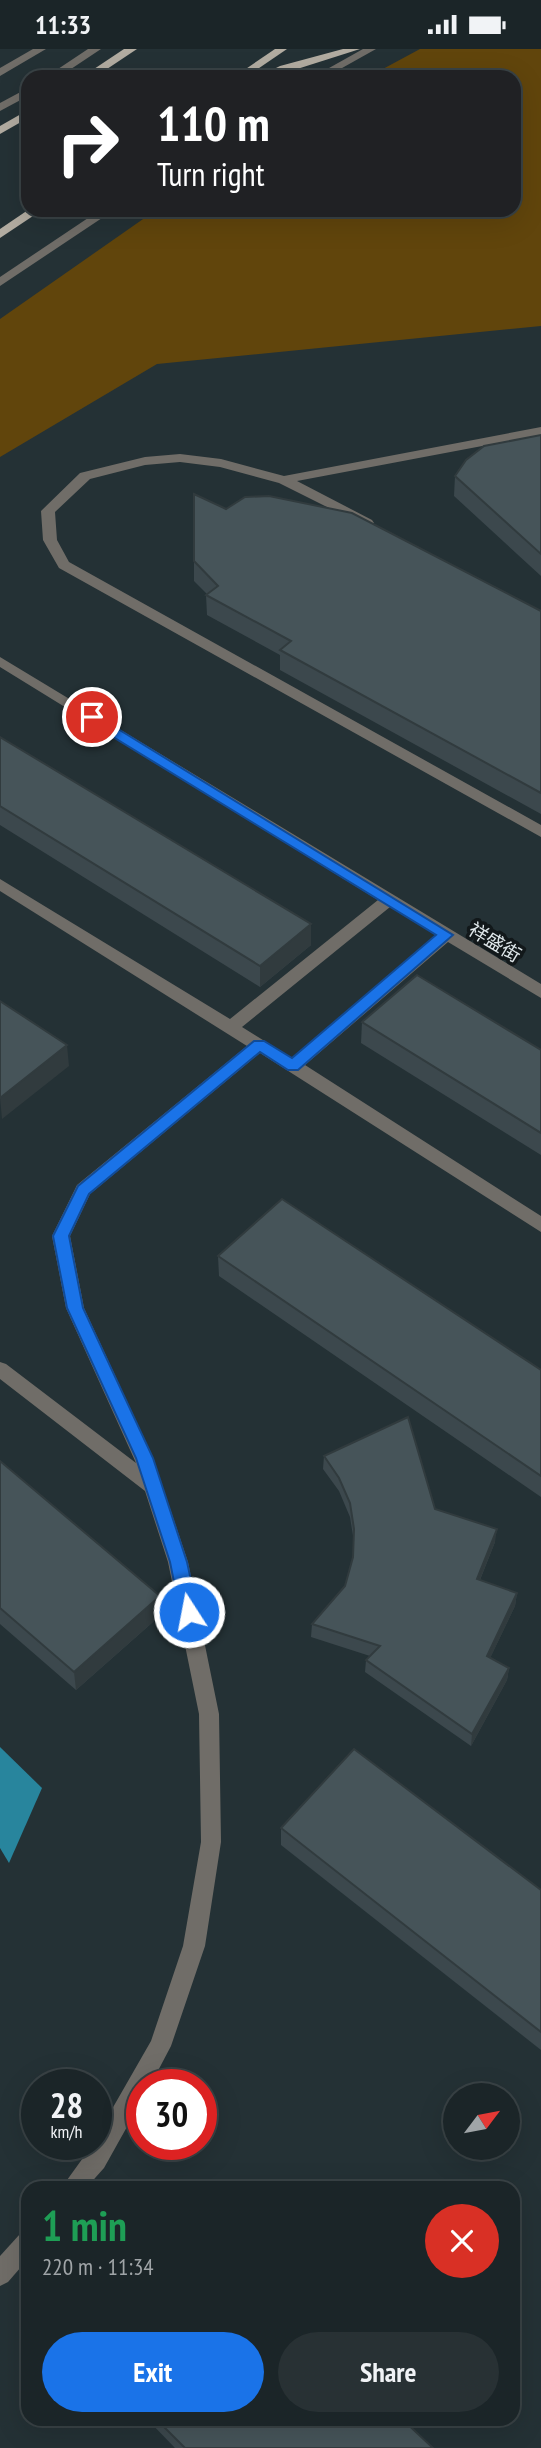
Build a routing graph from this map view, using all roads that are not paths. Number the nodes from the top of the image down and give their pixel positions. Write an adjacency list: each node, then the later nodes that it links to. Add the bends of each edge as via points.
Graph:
1 (41, 49): 14 (street)
2 (96, 49): 8 (street)
3 (105, 49): 9 (main road)
4 (132, 49): 10 (main road)
5 (282, 49): 11 (main road)
6 (355, 49): 12 (main road)
7 (371, 49): 13 (street)
8 (62, 70)
9 (86, 70)
10 (98, 70)
11 (250, 70)
12 (280, 70)
13 (331, 70)
14 (0, 73)
15 (21, 95): 16 (street)
16 (0, 108)
17 (21, 118): 18 (main road)
18 (0, 131)
19 (26, 217): 21 (main road)
20 (98, 217): 22 (street)
21 (0, 234)
22 (0, 282)
23 (541, 431): 24 (street)
24 (284, 480): 25 (street); 27 (street, via 221,463 180,458 145,461 85,476 48,511 50,546 64,565)
25 (382, 530)
26 (0, 661): 29 (street, 祥盛街)
27 (541, 832)
28 (0, 884): 32 (street)
29 (389, 899): 30 (street, 祥盛街); 32 (street)
30 (446, 935): 31 (street, 祥盛街); 34 (street)
31 (541, 992)
32 (231, 1027): 33 (street)
33 (259, 1045): 34 (street); 37 (street, via 83,1190 61,1236 75,1308)
34 (293, 1066): 35 (street)
35 (541, 1225)
36 (0, 1369): 37 (street)
37 (154, 1487): 38 (street, via 178,1562 209,1714 211,1842 194,1946 160,2046 96,2160)
38 (78, 2181)
39 (21, 2250): 40 (street)
40 (0, 2274)

